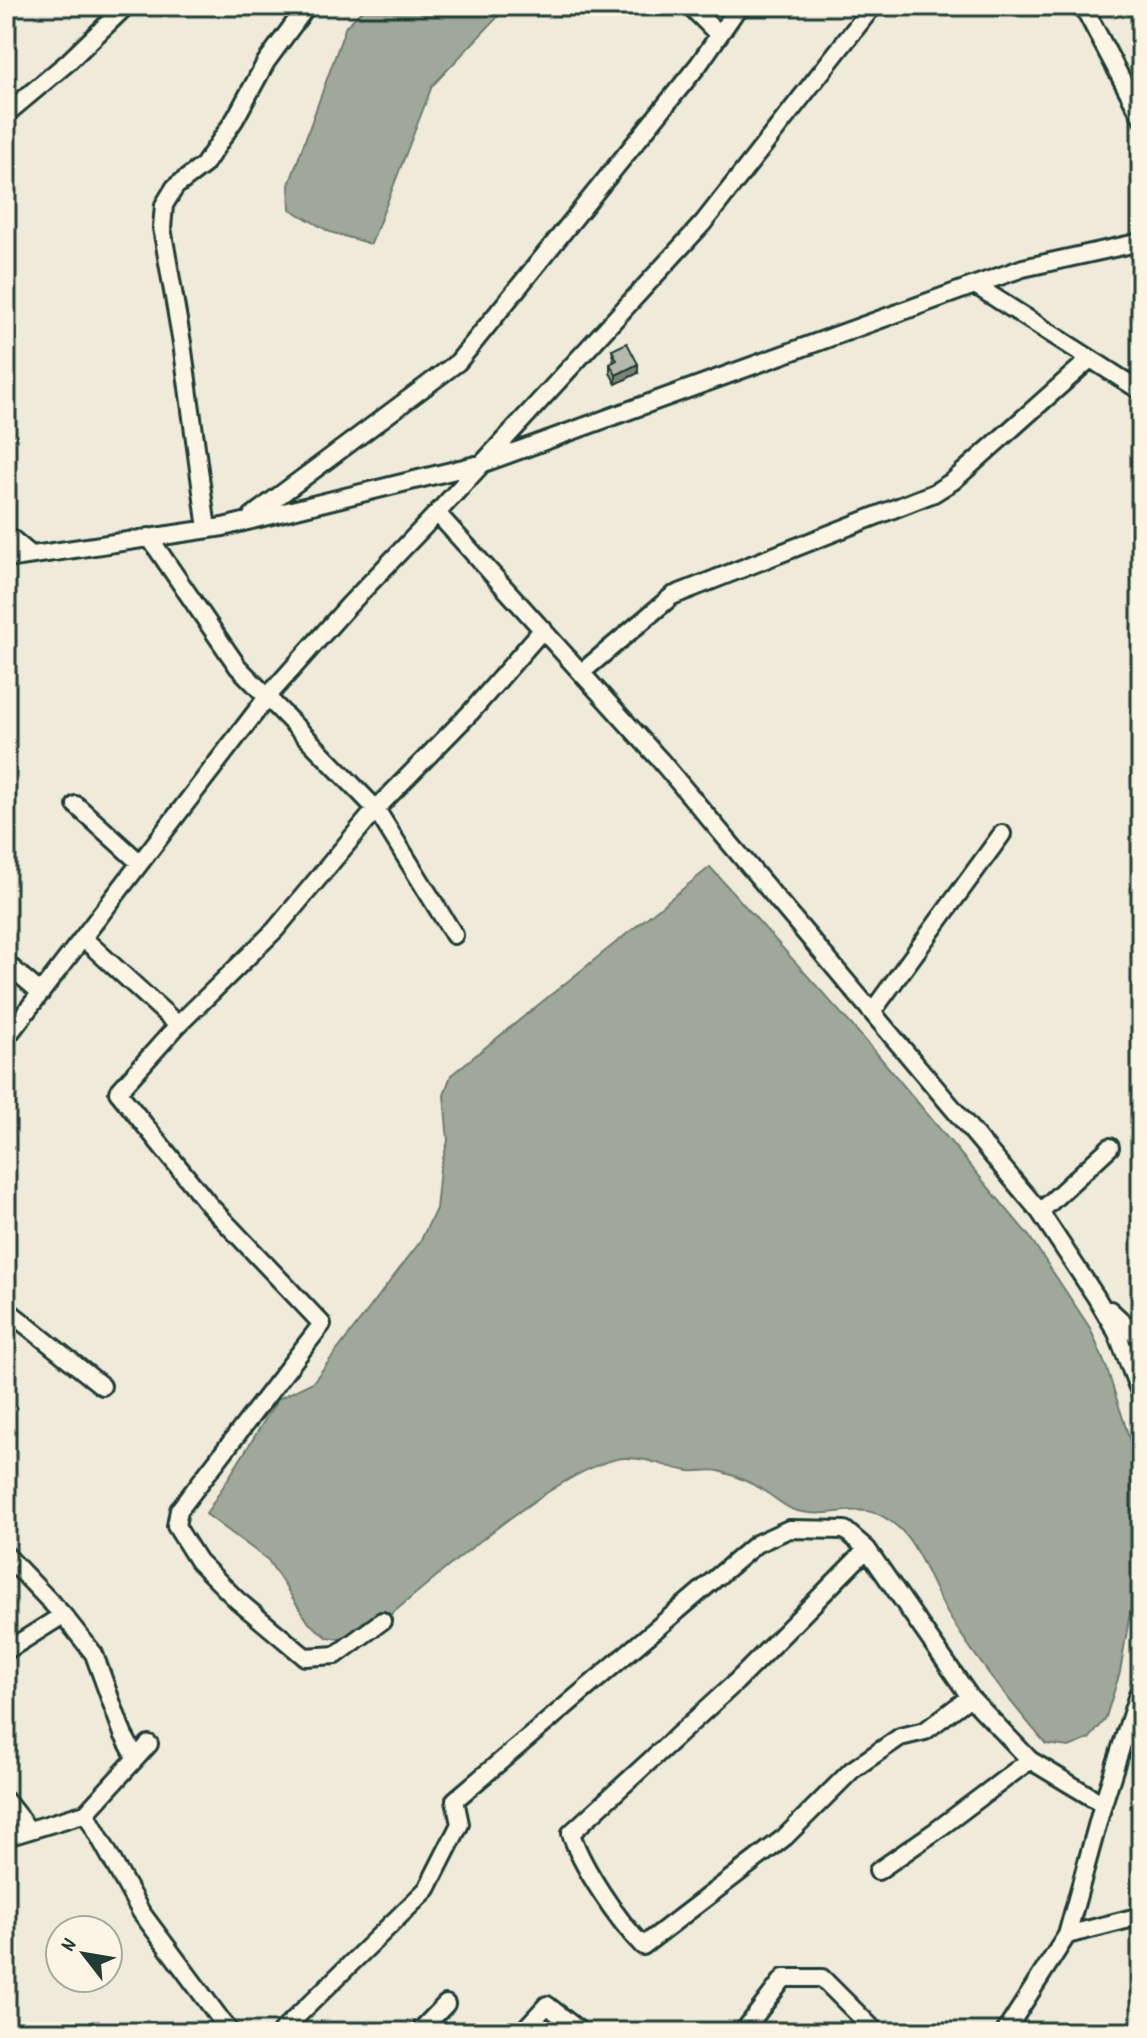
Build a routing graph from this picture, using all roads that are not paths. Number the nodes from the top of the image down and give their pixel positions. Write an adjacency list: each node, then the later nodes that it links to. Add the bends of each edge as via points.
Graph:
1 (126, 6): 8 (street)
2 (307, 6): 17 (street, via 204,165 175,187 164,205 162,228)
3 (690, 6): 7 (street)
4 (743, 6): 7 (street)
5 (873, 6): 14 (street, via 703,223)
6 (1083, 6): 9 (street)
7 (719, 35): 16 (street, via 458,362)
8 (6, 114)
9 (1141, 116)
10 (1141, 242): 11 (street, via 1023,268)
11 (975, 285): 12 (street); 14 (street)
12 (1090, 359): 13 (street); 23 (street, via 934,493 672,596)
13 (1141, 391)
14 (484, 463): 15 (street); 16 (street)
15 (437, 513): 22 (street); 24 (street)
16 (244, 522): 17 (street)
17 (207, 529): 19 (street)
18 (6, 534): 20 (street)
19 (149, 537): 20 (street); 24 (street, via 238,667)
20 (31, 555): 21 (street)
21 (6, 559)
22 (543, 629): 23 (street); 26 (street)
23 (582, 672): 33 (street)
24 (268, 696): 26 (street); 28 (street)
25 (76, 805): 28 (street)
26 (376, 809): 29 (street); 34 (street, via 275,930)
27 (1002, 834): 33 (street)
28 (140, 863): 30 (street)
29 (454, 935)
30 (83, 938): 32 (street); 34 (street)
31 (6, 963): 32 (street)
32 (41, 993): 35 (street)
33 (872, 1012): 37 (street)
34 (178, 1025): 46 (street, via 118,1092 210,1206 322,1324 179,1510 176,1526 198,1561 305,1657 336,1655)
35 (6, 1038)
36 (1110, 1147): 37 (street)
37 (1040, 1212): 38 (street)
38 (1096, 1297): 40 (street); 42 (street)
39 (6, 1309): 41 (street)
40 (1141, 1339)
41 (102, 1386)
42 (1141, 1395)
43 (867, 1549): 49 (street); 49 (street, via 736,1682 571,1833 577,1852 631,1933 643,1946 785,1837 852,1770 900,1737 925,1731); 63 (street, via 845,1530 789,1529 756,1544 455,1800 460,1824 427,1889)
44 (6, 1555): 45 (street)
45 (63, 1615): 47 (street); 51 (street, via 94,1654)
46 (382, 1621)
47 (6, 1651)
48 (1141, 1685): 54 (street)
49 (970, 1697): 52 (street)
50 (149, 1744): 51 (street)
51 (136, 1758): 55 (street)
52 (1030, 1760): 54 (street); 58 (street)
53 (6, 1801): 56 (street)
54 (1103, 1804): 60 (street)
55 (86, 1813): 56 (street); 62 (street, via 141,1912)
56 (29, 1830): 57 (street)
57 (6, 1840)
58 (878, 1871)
59 (1141, 1916): 60 (street)
60 (1067, 1935): 69 (street)
61 (446, 2004): 64 (street)
62 (230, 2032)
63 (281, 2032)
64 (419, 2032)
65 (522, 2032): 66 (street, via 547,2005)
66 (581, 2032)
67 (743, 2032): 68 (street, via 784,1978 822,1978)
68 (876, 2032)
69 (1005, 2032)

